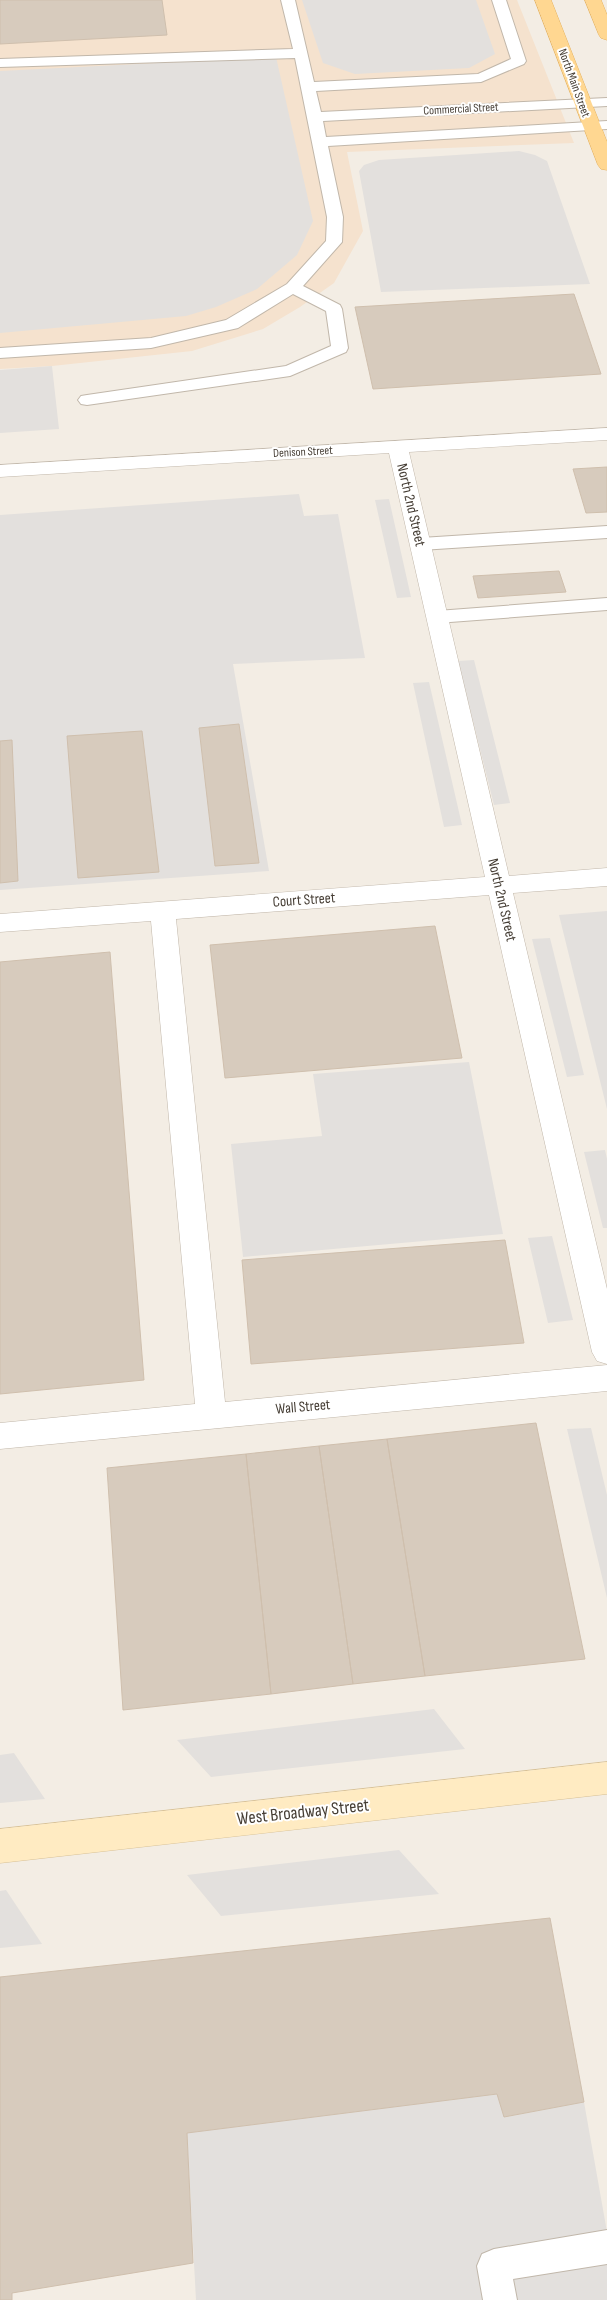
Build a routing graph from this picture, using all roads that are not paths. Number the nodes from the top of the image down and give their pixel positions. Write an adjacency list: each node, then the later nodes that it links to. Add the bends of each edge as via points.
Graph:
1 (288, 0): 6 (lane)
2 (499, 0): 8 (lane, via 519,61 481,78)
3 (543, 0): 10 (main road, North Main Street)
4 (593, 0): 5 (main road)
5 (607, 35)
6 (301, 53): 7 (lane); 8 (lane)
7 (0, 63)
8 (308, 87): 11 (lane)
9 (607, 102): 10 (lane, Commercial Street)
10 (582, 103): 11 (lane, Commercial Street); 12 (main road, North Main Street)
11 (314, 117): 13 (lane)
12 (599, 126): 13 (lane, Commercial Street); 14 (main road, North Main Street)
13 (319, 142): 15 (lane, via 335,217 334,242)
14 (607, 165)
15 (293, 287): 16 (lane, via 232,324 151,344); 17 (lane, via 334,309 340,348 290,371)
16 (0, 353)
17 (87, 400)
18 (607, 434): 19 (street, Denison Street)
19 (398, 447): 20 (street, Denison Street); 22 (street, North 2nd Street)
20 (0, 471)
21 (607, 532): 22 (lane)
22 (420, 544): 24 (street, North 2nd Street)
23 (607, 604): 24 (lane)
24 (437, 617): 26 (street, North 2nd Street)
25 (607, 877): 26 (street, Court Street)
26 (499, 885): 27 (street, Court Street); 29 (street, North 2nd Street)
27 (163, 910): 28 (street, Court Street); 31 (street)
28 (0, 923)
29 (607, 1352)
30 (607, 1378): 31 (street, Wall Street)
31 (211, 1416): 32 (street, Wall Street)
32 (0, 1436)
33 (607, 1778): 34 (street, West Broadway Street)
34 (0, 1846)
35 (607, 2247): 36 (lane, via 494,2266)
36 (500, 2300)

